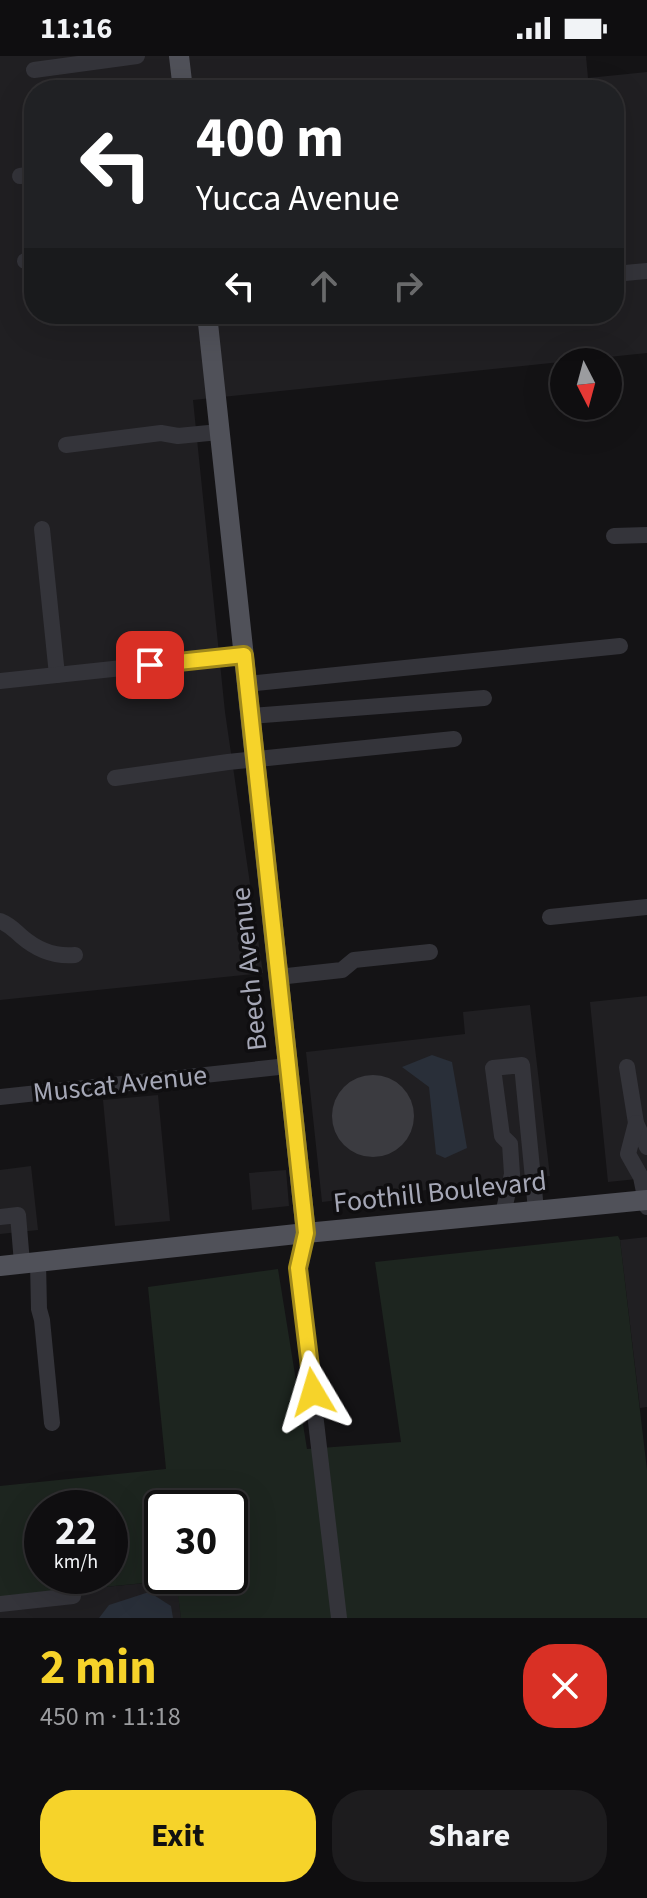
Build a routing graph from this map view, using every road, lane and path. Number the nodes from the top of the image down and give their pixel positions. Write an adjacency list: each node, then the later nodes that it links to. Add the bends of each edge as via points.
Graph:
1 (137, 56): 3 (street)
2 (179, 56): 4 (main road)
3 (34, 70)
4 (182, 80)
5 (647, 271): 6 (street)
6 (624, 273)
7 (208, 324): 8 (main road, Beech Avenue)
8 (219, 432): 9 (street); 14 (main road, Beech Avenue)
9 (66, 445)
10 (42, 529): 15 (street)
11 (647, 535): 12 (street)
12 (614, 536)
13 (620, 646): 17 (street)
14 (244, 655): 15 (street); 17 (main road, Beech Avenue)
15 (57, 675): 16 (street)
16 (0, 681)
17 (247, 684): 19 (main road, Beech Avenue)
18 (484, 698): 19 (street)
19 (250, 716): 21 (main road, Beech Avenue)
20 (454, 739): 21 (street)
21 (255, 760): 22 (street); 28 (main road, Beech Avenue)
22 (115, 778)
23 (647, 907): 24 (street)
24 (550, 917)
25 (0, 921): 27 (street, via 39,949 59,957)
26 (430, 952): 28 (street, via 354,960 342,970)
27 (75, 955)
28 (278, 977): 29 (main road, Beech Avenue)
29 (288, 1066): 31 (street, Muscat Avenue); 41 (main road, Beech Avenue)
30 (627, 1067): 32 (street)
31 (0, 1097)
32 (636, 1123): 33 (street); 35 (street, via 628,1154)
33 (647, 1147)
34 (647, 1160): 35 (street)
35 (641, 1177): 36 (street)
36 (647, 1200): 37 (street); 38 (main road, Foothill Boulevard)
37 (647, 1207)
38 (536, 1210): 39 (main road, Foothill Boulevard); 39 (street, via 522,1065 493,1068 502,1136 510,1144 512,1174)
39 (503, 1214): 41 (main road, Foothill Boulevard)
40 (0, 1217): 42 (street, via 18,1215)
41 (306, 1233): 42 (main road, Foothill Boulevard); 47 (street, Beech Avenue, via 298,1268)
42 (30, 1263): 43 (main road, Foothill Boulevard); 44 (street, via 42,1320)
43 (0, 1266)
44 (52, 1423)
45 (73, 1596): 46 (street)
46 (0, 1604)
47 (339, 1618)

